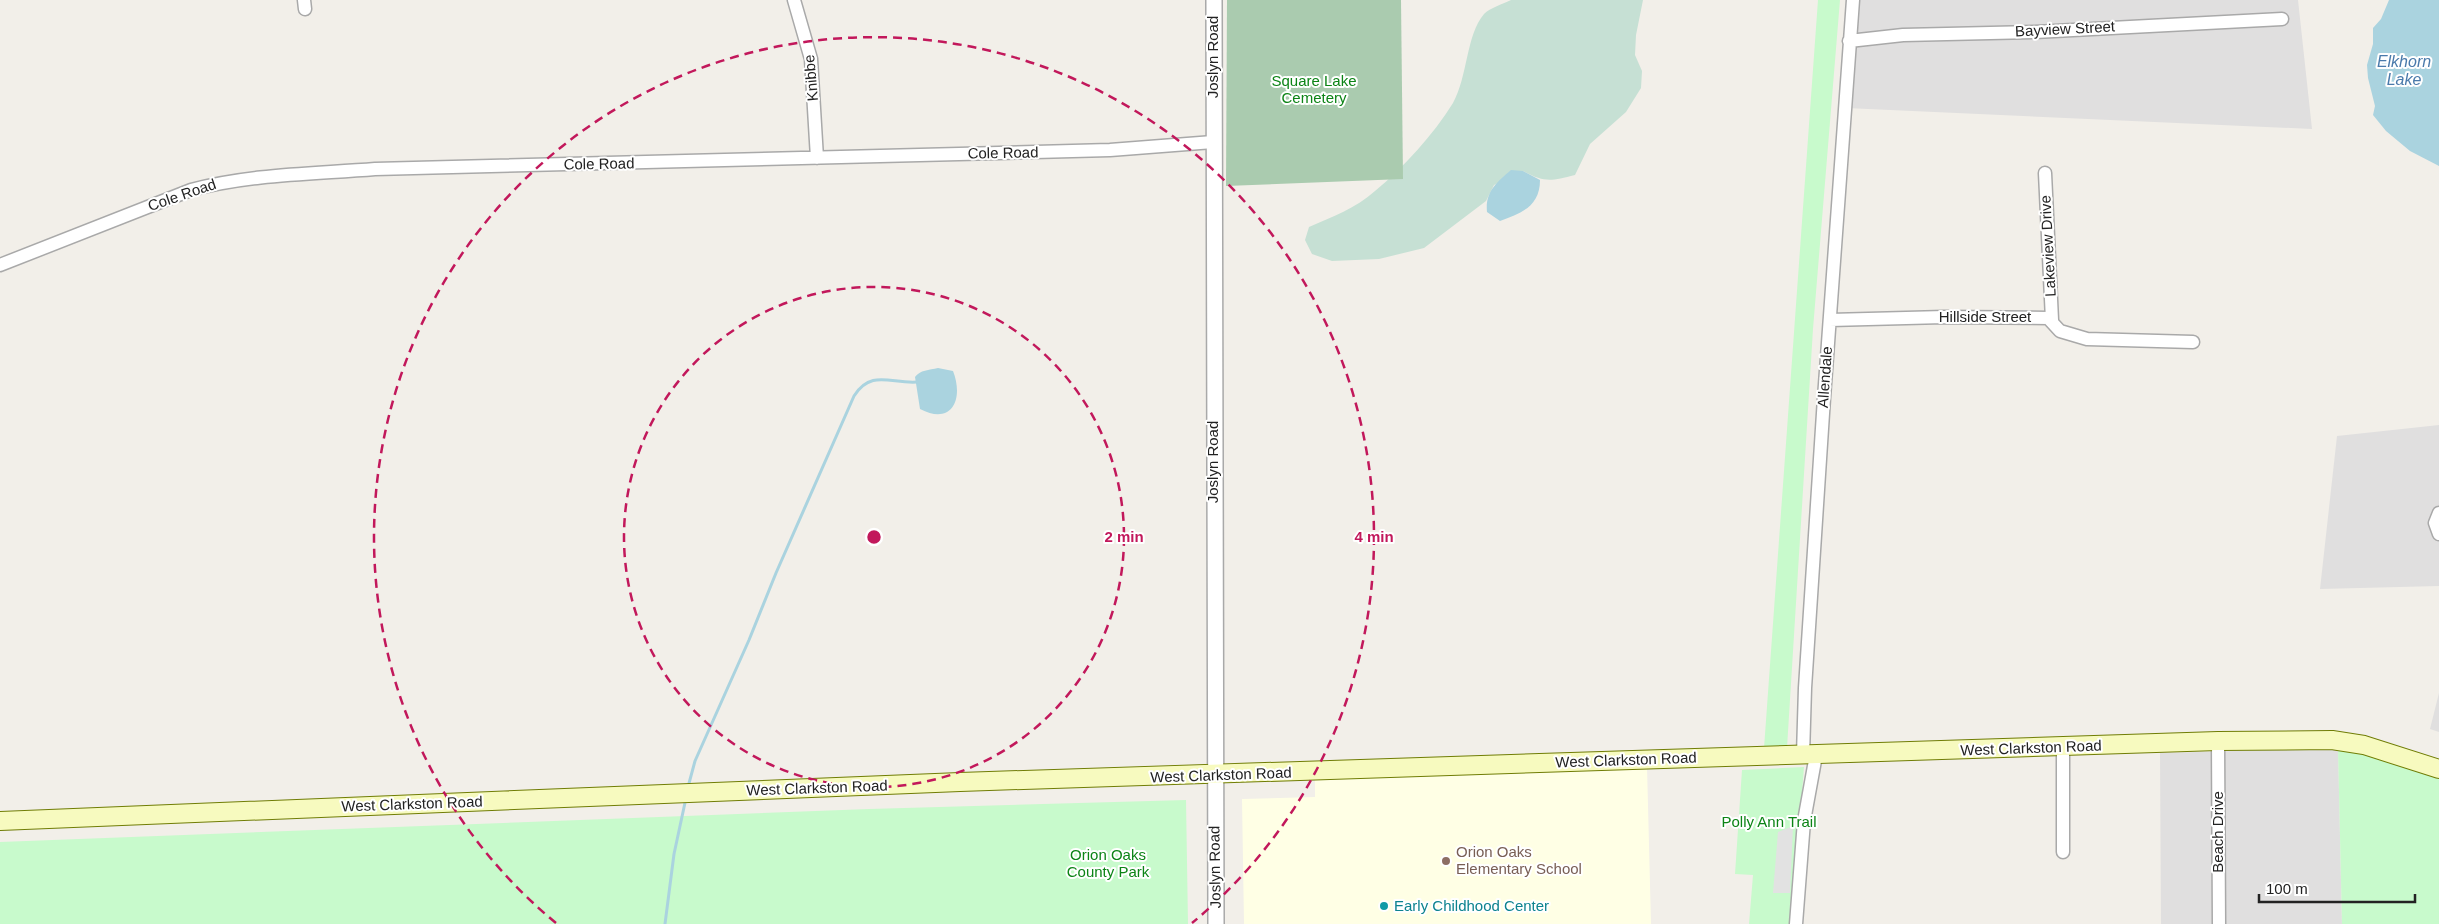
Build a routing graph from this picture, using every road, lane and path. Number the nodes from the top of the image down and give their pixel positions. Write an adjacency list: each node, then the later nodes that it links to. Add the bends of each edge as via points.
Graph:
1 (794, 0): 7 (street, Knibbe, via 811,59)
2 (1214, 0): 6 (street, Joslyn Road)
3 (1853, 0): 5 (street, Allendale)
4 (2282, 19): 5 (street, Bayview Street, via 2035,32 1910,34)
5 (1849, 41): 10 (street, Allendale)
6 (1213, 142): 7 (street, Cole Road, via 1110,150); 19 (street, Joslyn Road)
7 (817, 158): 9 (street, Cole Road, via 375,169 230,181 191,190)
8 (2045, 173): 11 (street, Lakeview Drive)
9 (1, 263)
10 (1830, 320): 11 (street, Hillside Street, via 1944,316); 17 (street, Allendale, via 1805,688)
11 (2052, 320): 12 (street, Hillside Street, via 2060,332 2087,340)
12 (2193, 342)
13 (2439, 513): 14 (street, via 2435,523)
14 (2439, 534)
15 (2218, 741): 16 (main road, West Clarkston Road); 18 (main road, West Clarkston Road, via 2332,740 2372,748); 24 (street, Beach Drive)
16 (2063, 747): 17 (main road, West Clarkston Road); 21 (street)
17 (1809, 755): 19 (main road, West Clarkston Road); 23 (street, Allendale)
18 (2439, 769)
19 (1214, 775): 20 (main road, West Clarkston Road); 22 (street, Joslyn Road)
20 (0, 820)
21 (2063, 852)
22 (1216, 924)
23 (1796, 924)
24 (2218, 924)

